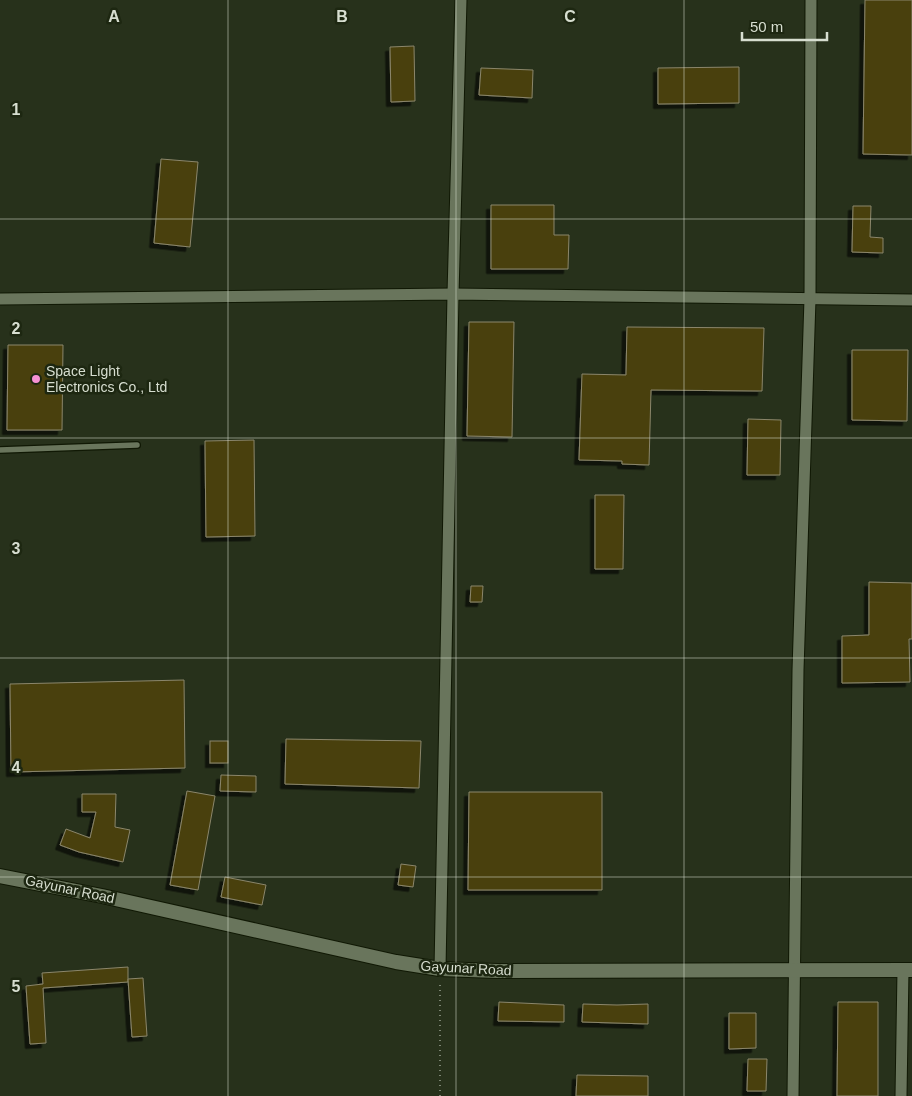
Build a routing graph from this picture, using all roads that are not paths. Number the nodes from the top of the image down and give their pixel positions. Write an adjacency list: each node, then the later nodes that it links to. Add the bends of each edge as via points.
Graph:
1 (461, 0): 3 (street)
2 (811, 0): 5 (street)
3 (453, 294): 4 (street); 5 (street); 10 (street)
4 (0, 299)
5 (810, 299): 6 (street); 11 (street, via 798,670)
6 (912, 300)
7 (137, 445): 8 (lane)
8 (0, 450)
9 (0, 876): 10 (street, Gayunar Road)
10 (440, 969): 11 (street, Gayunar Road)
11 (795, 970): 12 (street, Gayunar Road); 13 (street)
12 (908, 970): 14 (street)
13 (793, 1096)
14 (902, 1096)

